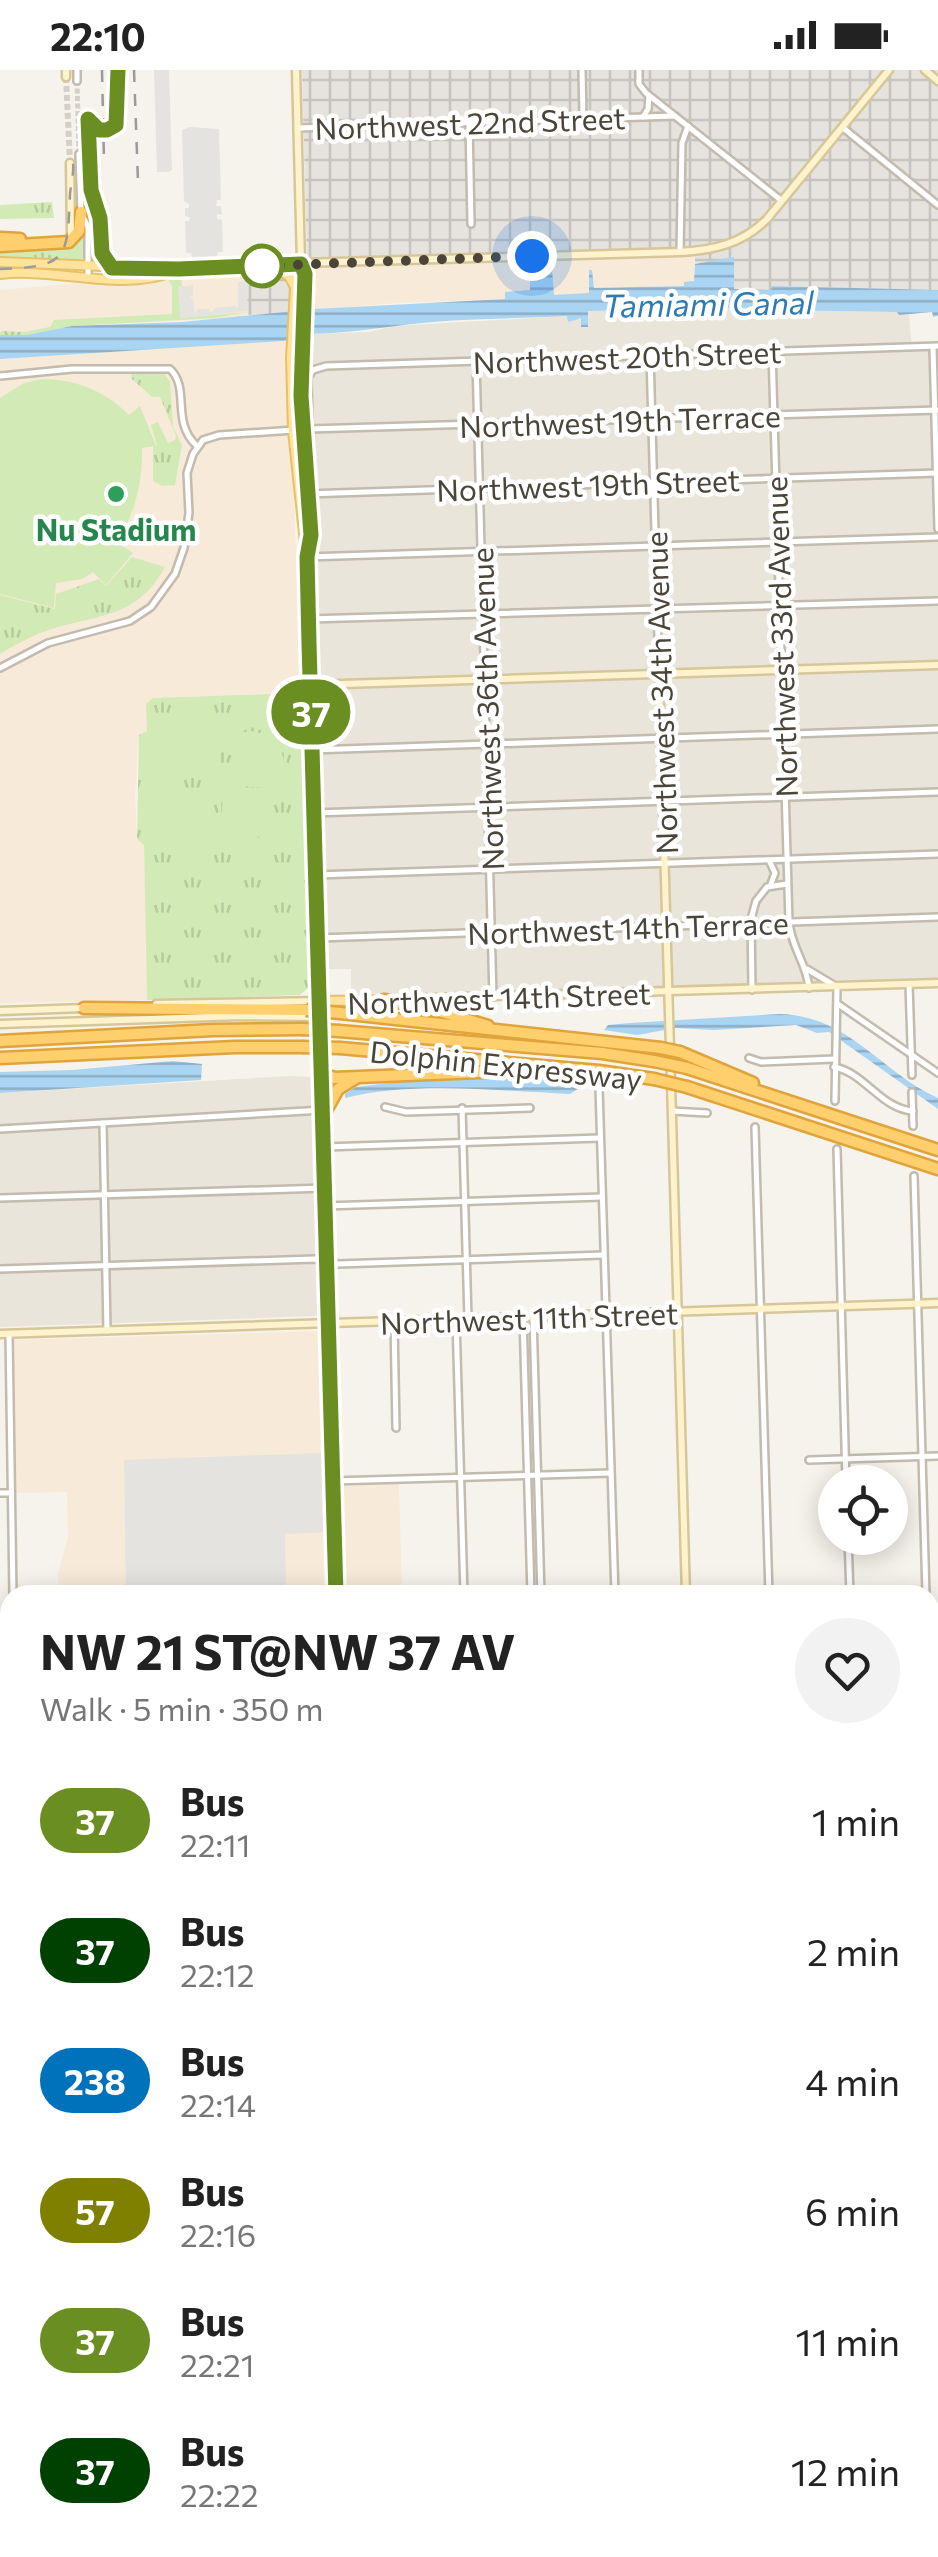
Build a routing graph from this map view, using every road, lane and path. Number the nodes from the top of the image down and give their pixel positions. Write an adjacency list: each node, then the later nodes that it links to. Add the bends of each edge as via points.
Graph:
1 (77, 70): 8 (street)
2 (296, 70): 16 (street)
3 (582, 70): 12 (street)
4 (639, 70): 9 (street)
5 (889, 70): 15 (street)
6 (925, 70): 7 (street)
7 (938, 81)
8 (78, 82)
9 (649, 96): 10 (street); 11 (street, Northwest 22nd Street)
10 (675, 116): 11 (street, Northwest 22nd Street); 14 (street)
11 (644, 117): 12 (street, Northwest 22nd Street)
12 (583, 118): 13 (street, Northwest 22nd Street)
13 (470, 122): 16 (street, Northwest 22nd Street); 22 (street)
14 (688, 126): 19 (street); 27 (street, via 682,138)
15 (842, 126): 19 (street); 20 (street)
16 (297, 128): 29 (street)
17 (79, 154): 21 (street)
18 (70, 163): 24 (street)
19 (782, 201): 27 (street, via 736,242)
20 (938, 205)
21 (82, 212): 24 (highway, via 79,232); 31 (street)
22 (471, 224)
23 (0, 238): 25 (highway)
24 (69, 242): 25 (highway)
25 (46, 244): 26 (highway)
26 (0, 246)
27 (680, 252): 29 (street)
28 (0, 262): 31 (main road)
29 (301, 264): 30 (main road); 35 (main road); 36 (main road)
30 (272, 265): 32 (main road); 35 (main road)
31 (89, 266): 32 (main road); 34 (street)
32 (179, 269): 34 (main road, via 162,276)
33 (0, 274): 34 (main road)
34 (88, 277)
35 (295, 288): 36 (main road)
36 (299, 306): 46 (main road)
37 (935, 346): 38 (street, Northwest 20th Street); 42 (street)
38 (772, 352): 39 (street, Northwest 20th Street); 43 (street, Northwest 33rd Avenue)
39 (650, 355): 40 (street, Northwest 20th Street); 44 (street, Northwest 34th Avenue)
40 (476, 360): 45 (street, Northwest 36th Avenue); 46 (street, Northwest 20th Street, via 316,369)
41 (0, 376): 47 (street, via 170,368 178,379 183,429)
42 (936, 410): 43 (street, Northwest 19th Terrace); 48 (street)
43 (774, 415): 44 (street, Northwest 19th Terrace); 49 (street, Northwest 33rd Avenue)
44 (652, 418): 45 (street, Northwest 19th Terrace); 50 (street, Northwest 34th Avenue)
45 (478, 424): 46 (street, Northwest 19th Terrace); 51 (street, Northwest 36th Avenue)
46 (301, 430): 47 (street, Northwest 19th Terrace, via 210,436); 52 (main road)
47 (198, 447): 64 (street, via 187,473 184,548 151,607 130,622 48,643)
48 (937, 473): 49 (street, Northwest 19th Street); 53 (street)
49 (776, 478): 50 (street, Northwest 19th Street); 55 (street, Northwest 33rd Avenue)
50 (654, 482): 51 (street, Northwest 19th Street); 56 (street, Northwest 34th Avenue)
51 (480, 488): 52 (street, Northwest 19th Street); 57 (street, Northwest 36th Avenue)
52 (303, 494): 58 (main road, via 311,535)
53 (938, 529)
54 (938, 537): 55 (street)
55 (778, 542): 56 (street); 60 (street, Northwest 33rd Avenue)
56 (655, 546): 57 (street); 61 (street, Northwest 34th Avenue)
57 (481, 551): 58 (street); 62 (street, Northwest 36th Avenue)
58 (307, 557): 63 (main road)
59 (938, 601): 60 (street)
60 (779, 606): 61 (street); 66 (street, Northwest 33rd Avenue)
61 (657, 609): 62 (street); 67 (street, Northwest 34th Avenue)
62 (483, 615): 63 (street); 68 (street, Northwest 36th Avenue)
63 (308, 619): 69 (main road)
64 (2, 664)
65 (938, 665): 66 (street)
66 (782, 670): 67 (street); 71 (street, Northwest 33rd Avenue)
67 (659, 674): 68 (street); 72 (street, Northwest 34th Avenue)
68 (485, 680): 69 (street); 73 (street, Northwest 36th Avenue)
69 (310, 686): 74 (main road)
70 (938, 729): 71 (street)
71 (783, 734): 72 (street); 76 (street, Northwest 33rd Avenue)
72 (660, 738): 73 (street); 77 (street, Northwest 34th Avenue)
73 (486, 744): 74 (street); 78 (street, Northwest 36th Avenue)
74 (312, 750): 79 (main road)
75 (938, 792): 76 (street)
76 (785, 797): 77 (street); 82 (street, Northwest 33rd Avenue)
77 (663, 801): 78 (street); 83 (street, Northwest 34th Avenue)
78 (488, 807): 79 (street); 84 (street, Northwest 36th Avenue)
79 (314, 813): 85 (main road)
80 (938, 854): 82 (street)
81 (769, 860): 82 (street); 83 (street); 86 (street)
82 (786, 860): 87 (street, Northwest 33rd Avenue)
83 (664, 864): 84 (street); 91 (street, Northwest 34th Avenue)
84 (490, 869): 85 (street); 92 (street, Northwest 36th Avenue)
85 (316, 876): 93 (main road)
86 (771, 884): 87 (street); 90 (street, via 756,901)
87 (788, 884): 89 (street, Northwest 33rd Avenue)
88 (938, 917): 89 (street, Northwest 14th Terrace)
89 (789, 922): 90 (street, Northwest 14th Terrace); 94 (street, Northwest 33rd Avenue, via 792,946)
90 (750, 924): 91 (street, Northwest 14th Terrace); 99 (street)
91 (666, 926): 92 (street, Northwest 14th Terrace); 100 (street, Northwest 34th Avenue)
92 (492, 932): 93 (street, Northwest 14th Terrace); 101 (street, Northwest 36th Avenue)
93 (318, 938): 103 (main road)
94 (805, 967): 97 (street); 98 (street, Northwest 33rd Avenue)
95 (938, 983): 96 (street, Northwest 14th Street)
96 (909, 984): 97 (street, Northwest 14th Street); 111 (street)
97 (836, 987): 98 (street, Northwest 14th Street); 104 (street)
98 (808, 988): 99 (street, Northwest 14th Street)
99 (752, 990): 100 (street, Northwest 14th Street)
100 (668, 992): 101 (street, Northwest 14th Street); 127 (street, Northwest 34th Avenue)
101 (493, 998): 102 (street, Northwest 14th Street)
102 (384, 1000): 103 (main road, Northwest 14th Street); 109 (highway)
103 (320, 1002): 105 (street, Northwest 14th Street); 107 (main road)
104 (837, 1003): 111 (street); 114 (street)
105 (84, 1008): 106 (street, Northwest 14th Street); 109 (highway, bridge, via 306,1010)
106 (0, 1011)
107 (321, 1017): 108 (street); 117 (main road)
108 (0, 1024)
109 (498, 1030): 126 (highway, bridge, via 680,1052)
110 (0, 1041): 126 (highway, Dolphin Expressway, bridge, via 232,1029 339,1031 654,1061)
111 (910, 1054): 116 (street); 118 (street)
112 (0, 1058): 115 (highway, Dolphin Expressway, bridge, via 302,1047)
113 (749, 1058): 114 (street)
114 (834, 1063): 122 (street); 128 (street)
115 (568, 1068): 119 (highway); 140 (highway, Dolphin Expressway, bridge, via 688,1086)
116 (938, 1073)
117 (322, 1074): 119 (highway); 129 (street)
118 (912, 1075)
119 (357, 1077): 129 (highway, via 338,1089)
120 (599, 1088): 135 (street)
121 (912, 1092): 128 (street)
122 (835, 1100)
123 (386, 1107): 124 (street)
124 (462, 1108): 125 (street); 136 (street)
125 (530, 1108)
126 (814, 1109): 139 (highway, Dolphin Expressway)
127 (672, 1110): 130 (street); 157 (street, Northwest 34th Avenue)
128 (912, 1110): 133 (street)
129 (323, 1113): 131 (street); 137 (street)
130 (707, 1113)
131 (102, 1122): 134 (street); 143 (street)
132 (755, 1126): 156 (street)
133 (913, 1126)
134 (0, 1129)
135 (600, 1138): 136 (street); 144 (street)
136 (463, 1142): 137 (street); 146 (street)
137 (324, 1147): 142 (street)
138 (836, 1149): 155 (street)
139 (938, 1150)
140 (938, 1168)
141 (914, 1176): 154 (street)
142 (324, 1188): 143 (street); 147 (street)
143 (104, 1195): 145 (street); 151 (street)
144 (602, 1197): 146 (street); 148 (street)
145 (0, 1198)
146 (465, 1201): 147 (street); 149 (street)
147 (325, 1206): 150 (street)
148 (604, 1255): 149 (street); 158 (street)
149 (466, 1260): 150 (street); 162 (street)
150 (327, 1262): 151 (street); 164 (street)
151 (105, 1266): 152 (street); 165 (street)
152 (0, 1268)
153 (938, 1303): 154 (street, Northwest 11th Street)
154 (918, 1304): 155 (street, Northwest 11th Street); 168 (street)
155 (841, 1306): 156 (street, Northwest 11th Street); 170 (street)
156 (761, 1308): 157 (street, Northwest 11th Street); 190 (street)
157 (678, 1311): 158 (street, Northwest 11th Street); 189 (street)
158 (606, 1314): 159 (street, Northwest 11th Street); 173 (street)
159 (533, 1316): 160 (street, Northwest 11th Street); 176 (street)
160 (523, 1317): 162 (street, Northwest 11th Street); 175 (street)
161 (456, 1319): 162 (street, Northwest 11th Street); 163 (street, Northwest 11th Street); 174 (street)
162 (468, 1319)
163 (394, 1322): 164 (street, Northwest 11th Street); 167 (street)
164 (328, 1324): 165 (street, Northwest 11th Street); 177 (street)
165 (106, 1332): 166 (street, Northwest 11th Street)
166 (4, 1334): 178 (street)
167 (396, 1428)
168 (922, 1456): 169 (street); 170 (street); 192 (street)
169 (938, 1456)
170 (846, 1458): 171 (street); 172 (street)
171 (810, 1460)
172 (846, 1465)
173 (611, 1473): 176 (street); 188 (street)
174 (460, 1476): 175 (street); 177 (street); 185 (street)
175 (528, 1476): 176 (street); 181 (street)
176 (537, 1476): 182 (street)
177 (332, 1481): 184 (street)
178 (11, 1493): 179 (street); 183 (street)
179 (0, 1494)
180 (849, 1555): 191 (street)
181 (530, 1566): 182 (street); 186 (street)
182 (540, 1566): 187 (street)
183 (13, 1585)
184 (336, 1585)
185 (464, 1585)
186 (531, 1585)
187 (541, 1585)
188 (614, 1585)
189 (686, 1585)
190 (769, 1585)
191 (850, 1585)
192 (926, 1585)

